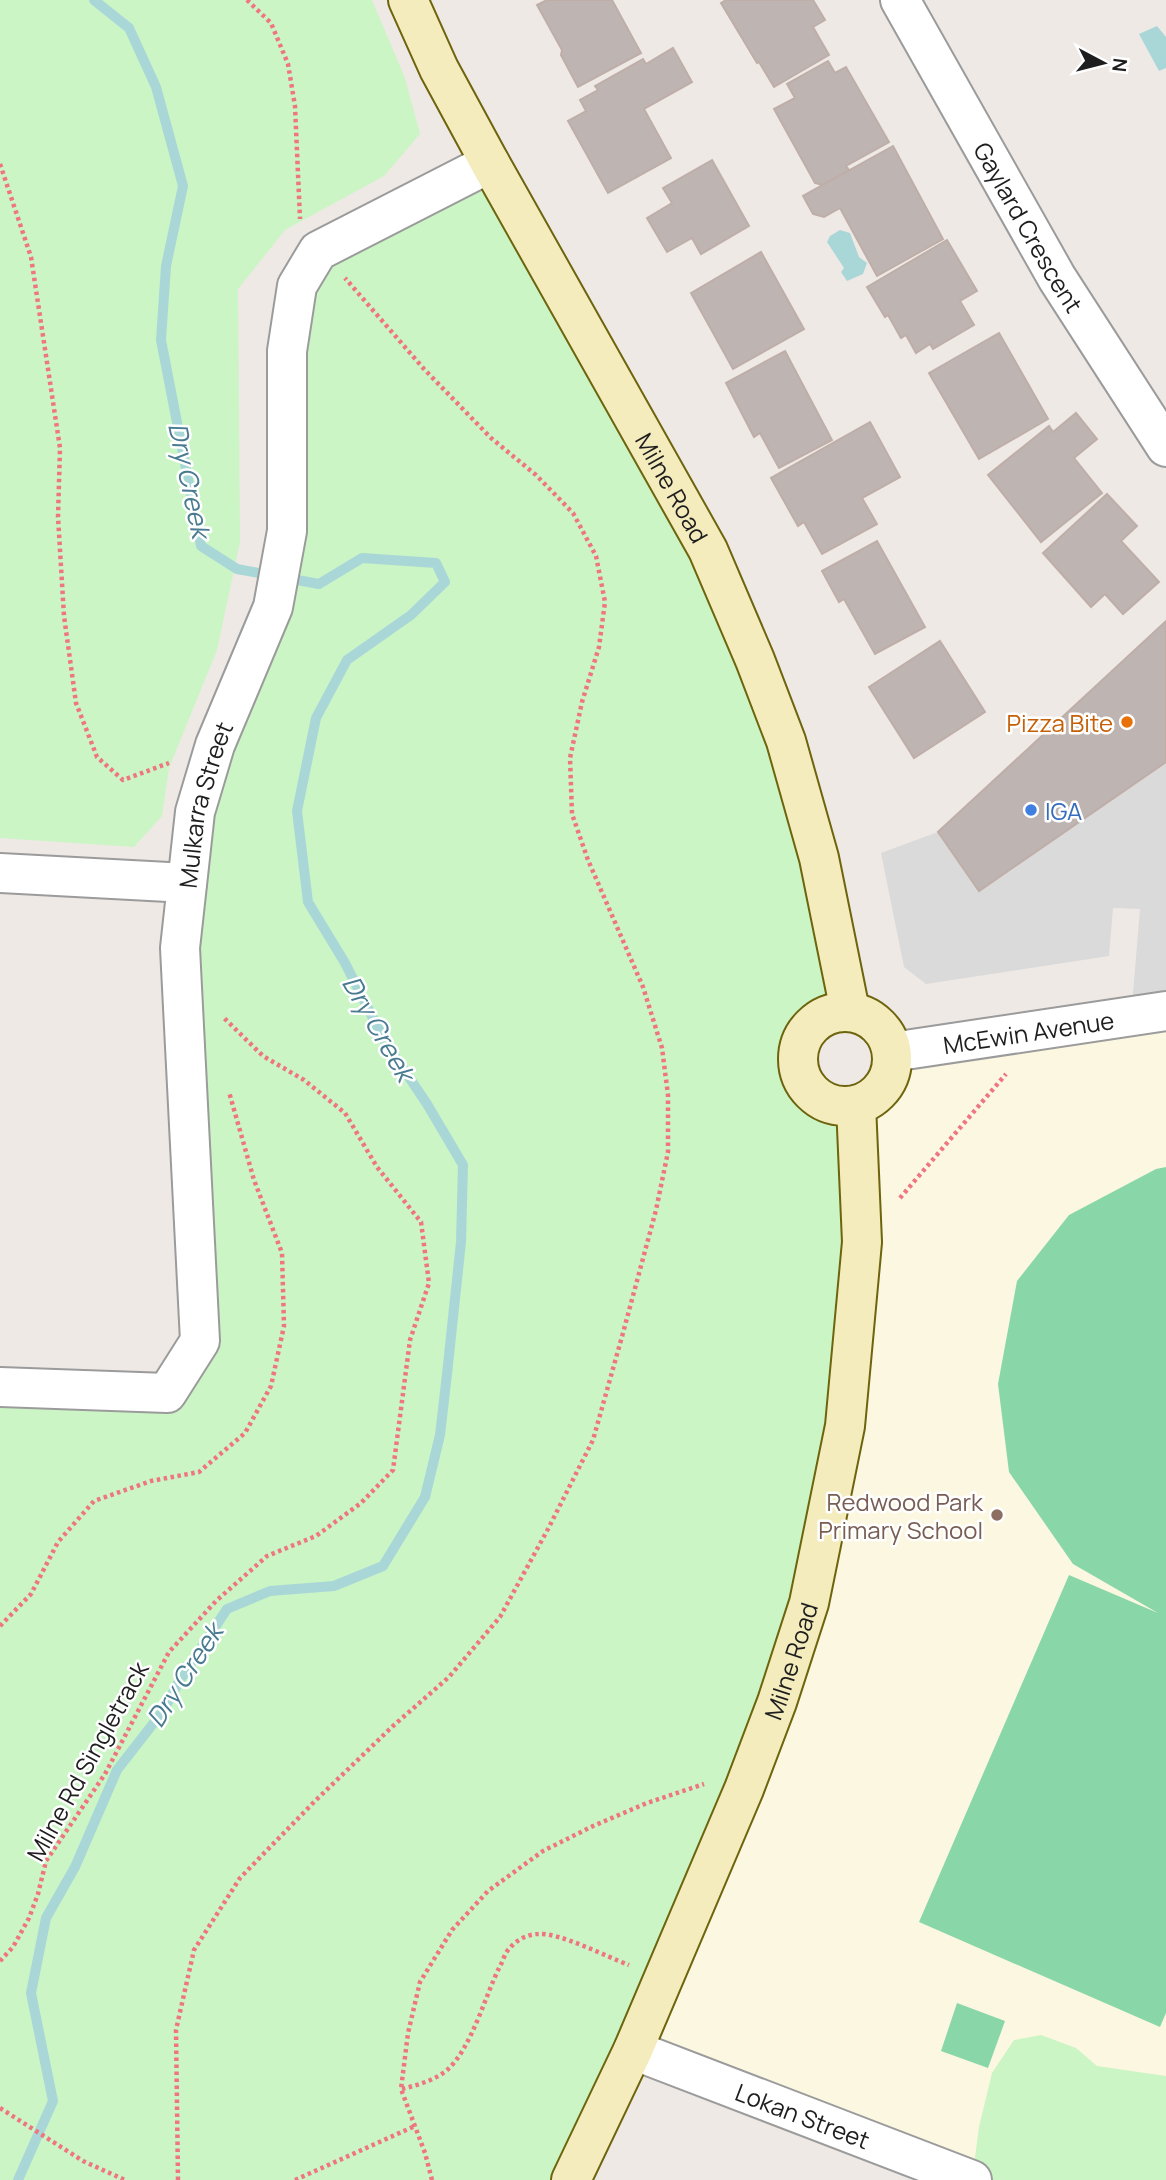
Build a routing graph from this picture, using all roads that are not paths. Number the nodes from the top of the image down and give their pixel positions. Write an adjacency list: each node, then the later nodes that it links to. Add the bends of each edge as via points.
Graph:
1 (408, 0): 3 (main road, Milne Road)
2 (900, 0): 4 (street, Gaylard Crescent, via 1057,278)
3 (490, 163): 6 (street, Mulkarra Street, via 318,251 297,286 287,351 287,531 273,607 215,745 195,812); 7 (main road, Milne Road, via 708,550 755,660 786,741 819,858)
4 (1166, 447)
5 (0, 873): 6 (street)
6 (187, 883): 11 (street, Mulkarra Street, via 180,948 200,1341 167,1393)
7 (850, 1011): 9 (main road, via 878,1024); 10 (main road, via 818,1020 807,1031 798,1062 802,1078 824,1101)
8 (1166, 1012): 9 (street, McEwin Avenue)
9 (892, 1052): 10 (main road, via 892,1067 880,1091)
10 (856, 1105): 12 (main road, Milne Road, via 862,1242 845,1426 809,1603 744,1789)
11 (0, 1387)
12 (633, 2050): 13 (main road, Milne Road); 14 (street, Lokan Street)
13 (571, 2180)
14 (972, 2180)

